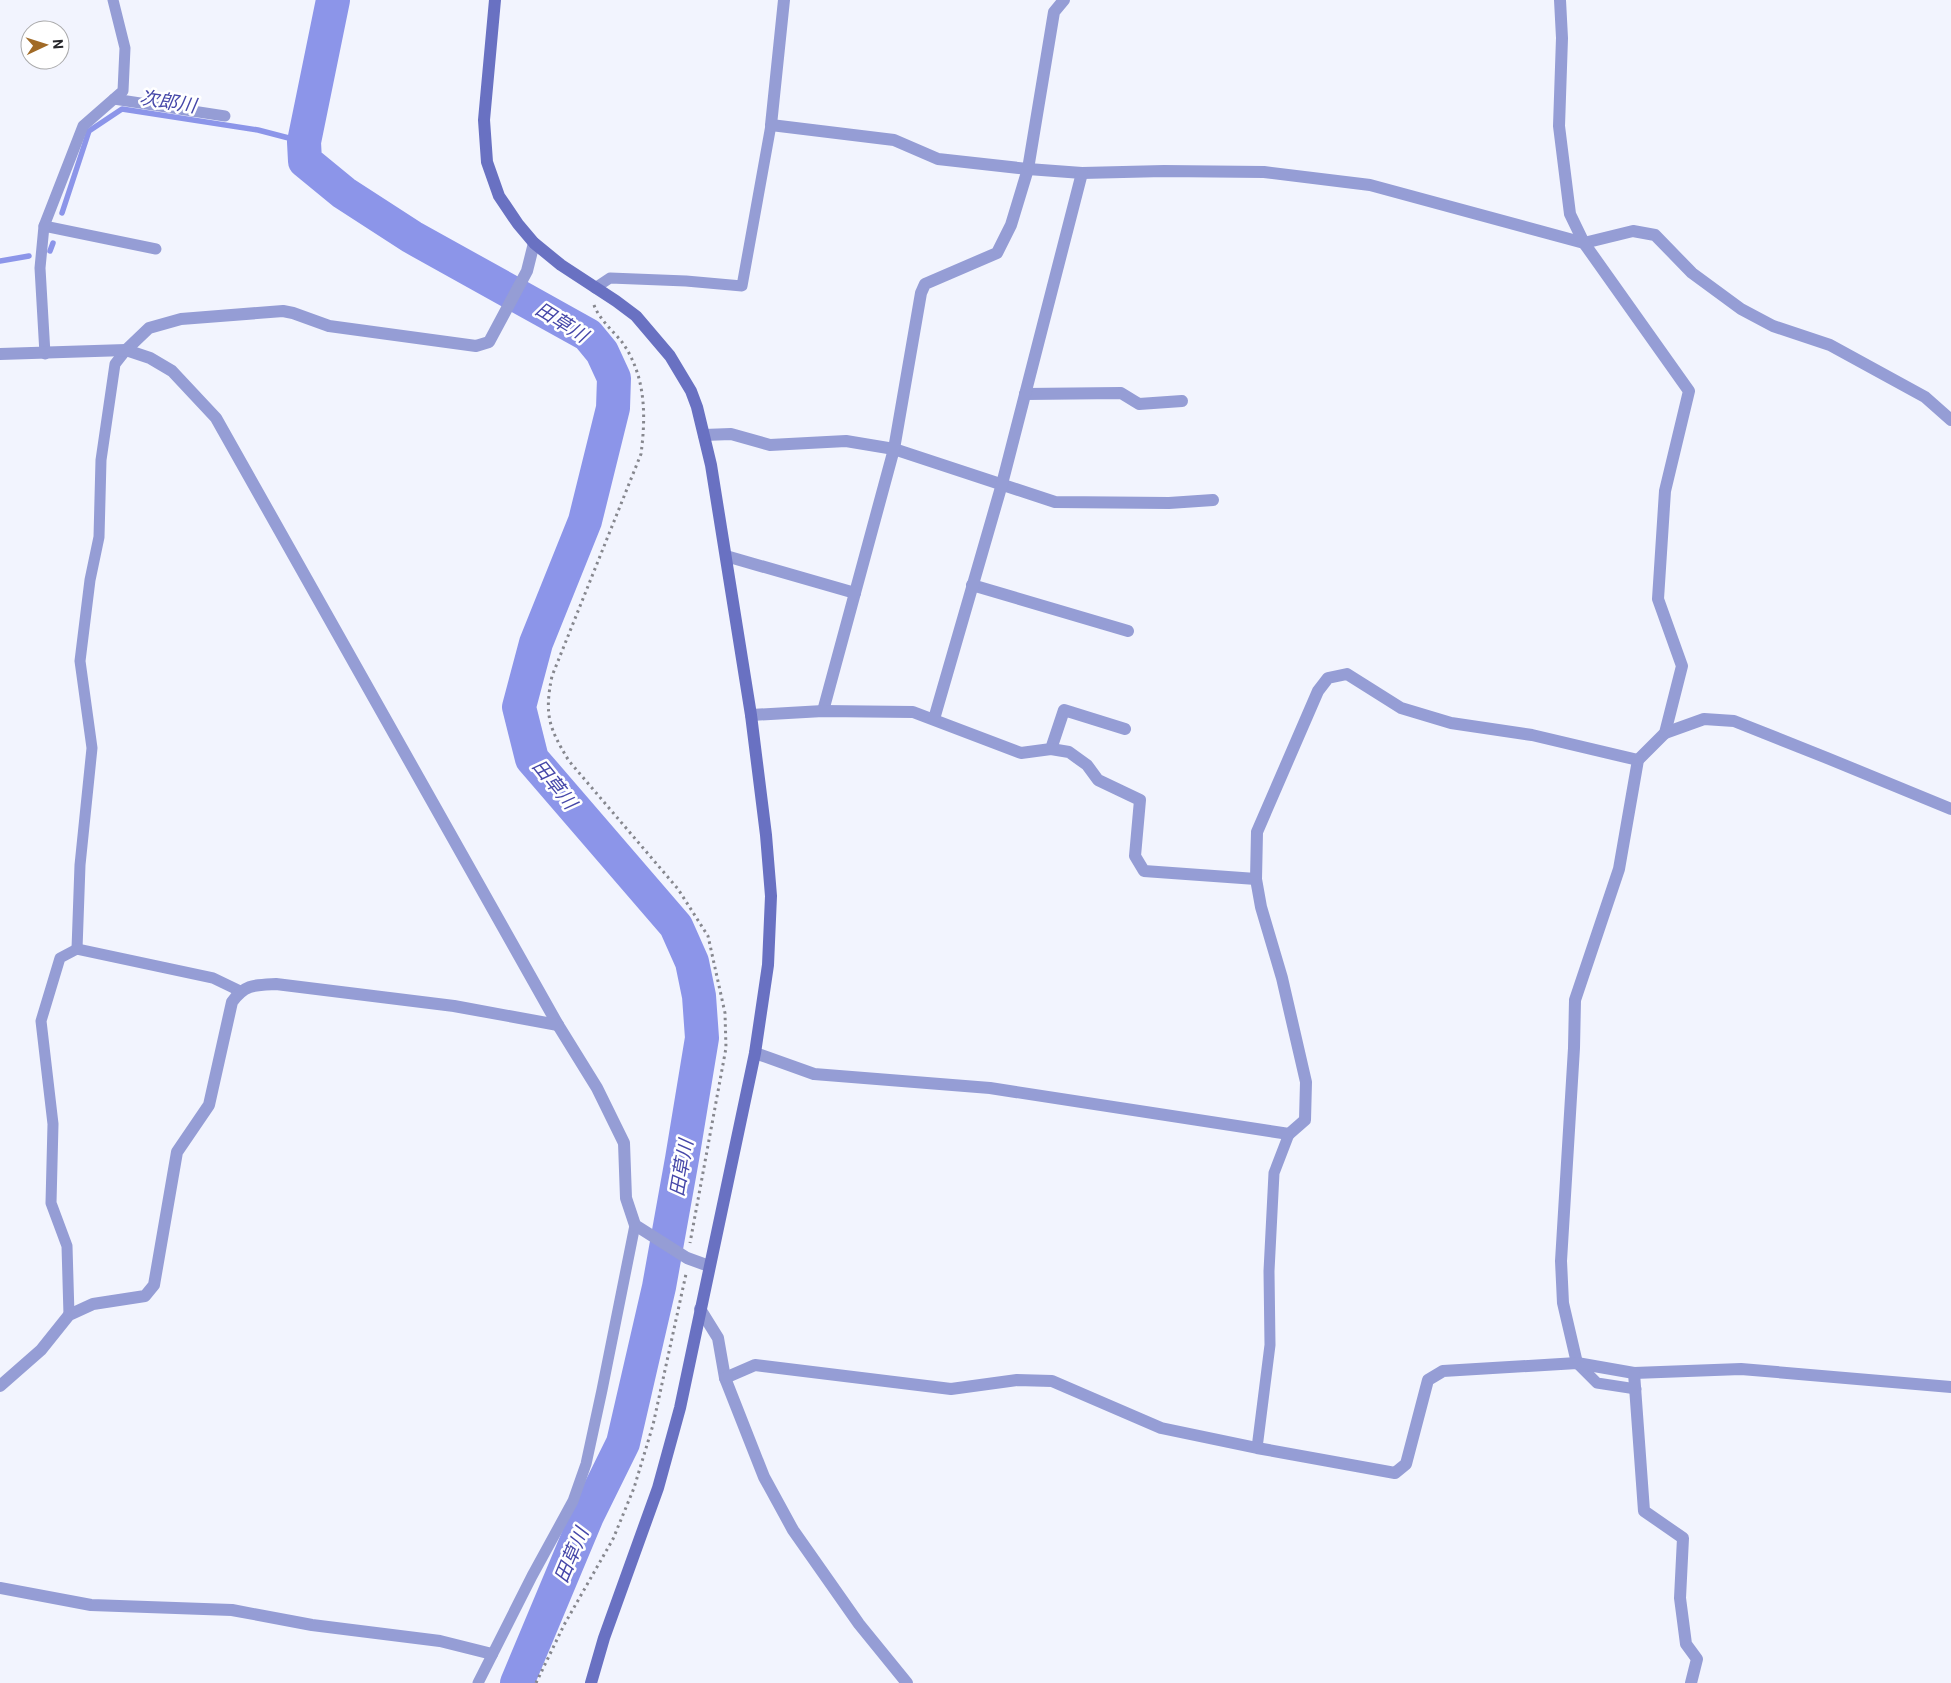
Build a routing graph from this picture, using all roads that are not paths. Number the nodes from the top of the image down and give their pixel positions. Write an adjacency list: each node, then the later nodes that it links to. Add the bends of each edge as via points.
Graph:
1 (112, 0): 6 (lane, via 126,48 123,91)
2 (495, 0): 12 (street, via 484,120 487,162 499,196)
3 (784, 0): 8 (street)
4 (1064, 0): 9 (street, via 1054,12)
5 (1560, 0): 13 (street, via 1559,126 1570,214)
6 (114, 99): 7 (lane); 11 (lane, via 83,126)
7 (225, 116)
8 (771, 125): 9 (street, via 894,140 938,159); 15 (lane, via 742,286 610,278)
9 (1028, 169): 10 (street); 23 (street, via 1011,226 996,254 925,284)
10 (1082, 173): 13 (street, via 1264,172 1370,185); 19 (street)
11 (44, 226): 14 (lane); 18 (lane, via 40,268)
12 (534, 243): 15 (street); 16 (street, via 527,270 489,342 476,346 329,326 283,311 181,318 149,328)
13 (1584, 243): 21 (street, via 1633,231 1655,235 1692,273 1741,309 1772,326 1830,345 1925,397); 34 (street, via 1689,391 1665,491 1658,599 1682,666)
14 (156, 248)
15 (594, 288): 22 (street, via 636,316 670,356 691,391)
16 (126, 350): 18 (street); 39 (lane, via 115,364 101,460 99,537 80,661 92,748 80,865); 41 (street, via 150,358 172,371 216,418)
17 (0, 354): 18 (street)
18 (45, 354)
19 (1025, 394): 20 (street, via 1120,393 1139,404); 24 (street)
20 (1182, 401)
21 (1951, 420)
22 (704, 435): 23 (street, via 731,434 770,446 846,441); 26 (street)
23 (894, 449): 24 (street); 28 (street)
24 (1002, 484): 25 (street, via 1055,502); 27 (street)
25 (1213, 500)
26 (726, 556): 28 (street); 31 (street)
27 (972, 585): 29 (street); 32 (street)
28 (855, 593): 30 (street)
29 (1128, 631)
30 (822, 711): 31 (street); 32 (street, via 913,712)
31 (751, 715): 42 (street, via 771,896 768,965)
32 (934, 719): 35 (street, via 1021,753)
33 (1125, 729): 35 (street, via 1064,710)
34 (1664, 733): 36 (street); 37 (street, via 1704,719 1734,721)
35 (1051, 749): 38 (street, via 1068,752 1087,765 1098,780 1140,800 1136,856 1144,871)
36 (1638, 760): 38 (street, via 1532,734 1451,723 1401,708 1347,674 1328,678 1318,691 1257,832); 48 (street, via 1619,868 1575,1000 1560,1261 1563,1303)
37 (1951, 809)
38 (1256, 879): 43 (street, via 1306,1082 1305,1120)
39 (77, 949): 40 (lane, via 213,978); 47 (lane, via 60,958 40,1021 53,1124 51,1203 67,1246)
40 (240, 991): 41 (street, via 276,984 454,1006); 47 (street, via 232,1002 209,1105 177,1152 154,1285 146,1296 93,1304)
41 (558, 1025): 44 (street, via 597,1088 624,1143 626,1198)
42 (755, 1053): 43 (street, via 814,1074 990,1088); 45 (street)
43 (1290, 1134): 54 (lane, via 1274,1173 1269,1271 1270,1345)
44 (635, 1225): 45 (street, via 688,1258); 56 (lane, via 586,1464 573,1501)
45 (709, 1266): 46 (street)
46 (700, 1309): 50 (street, via 718,1338); 58 (street, via 680,1408 658,1488)
47 (69, 1315): 51 (street, via 41,1350)
48 (1577, 1363): 49 (street); 53 (lane, via 1597,1383); 54 (street, via 1443,1371 1428,1380 1406,1464 1395,1473)
49 (1634, 1373): 52 (street, via 1741,1369); 53 (street)
50 (725, 1378): 54 (street, via 755,1365 950,1389 1016,1380 1052,1381 1162,1428); 59 (street, via 764,1476 793,1530 859,1624)
51 (0, 1386)
52 (1951, 1387)
53 (1636, 1389): 60 (street, via 1644,1511 1683,1538 1680,1598 1686,1644 1697,1659)
54 (1257, 1448)
55 (0, 1588): 56 (street, via 91,1605 232,1610 312,1625 440,1641)
56 (492, 1654): 57 (lane)
57 (478, 1683)
58 (591, 1683)
59 (907, 1683)
60 (1691, 1683)

